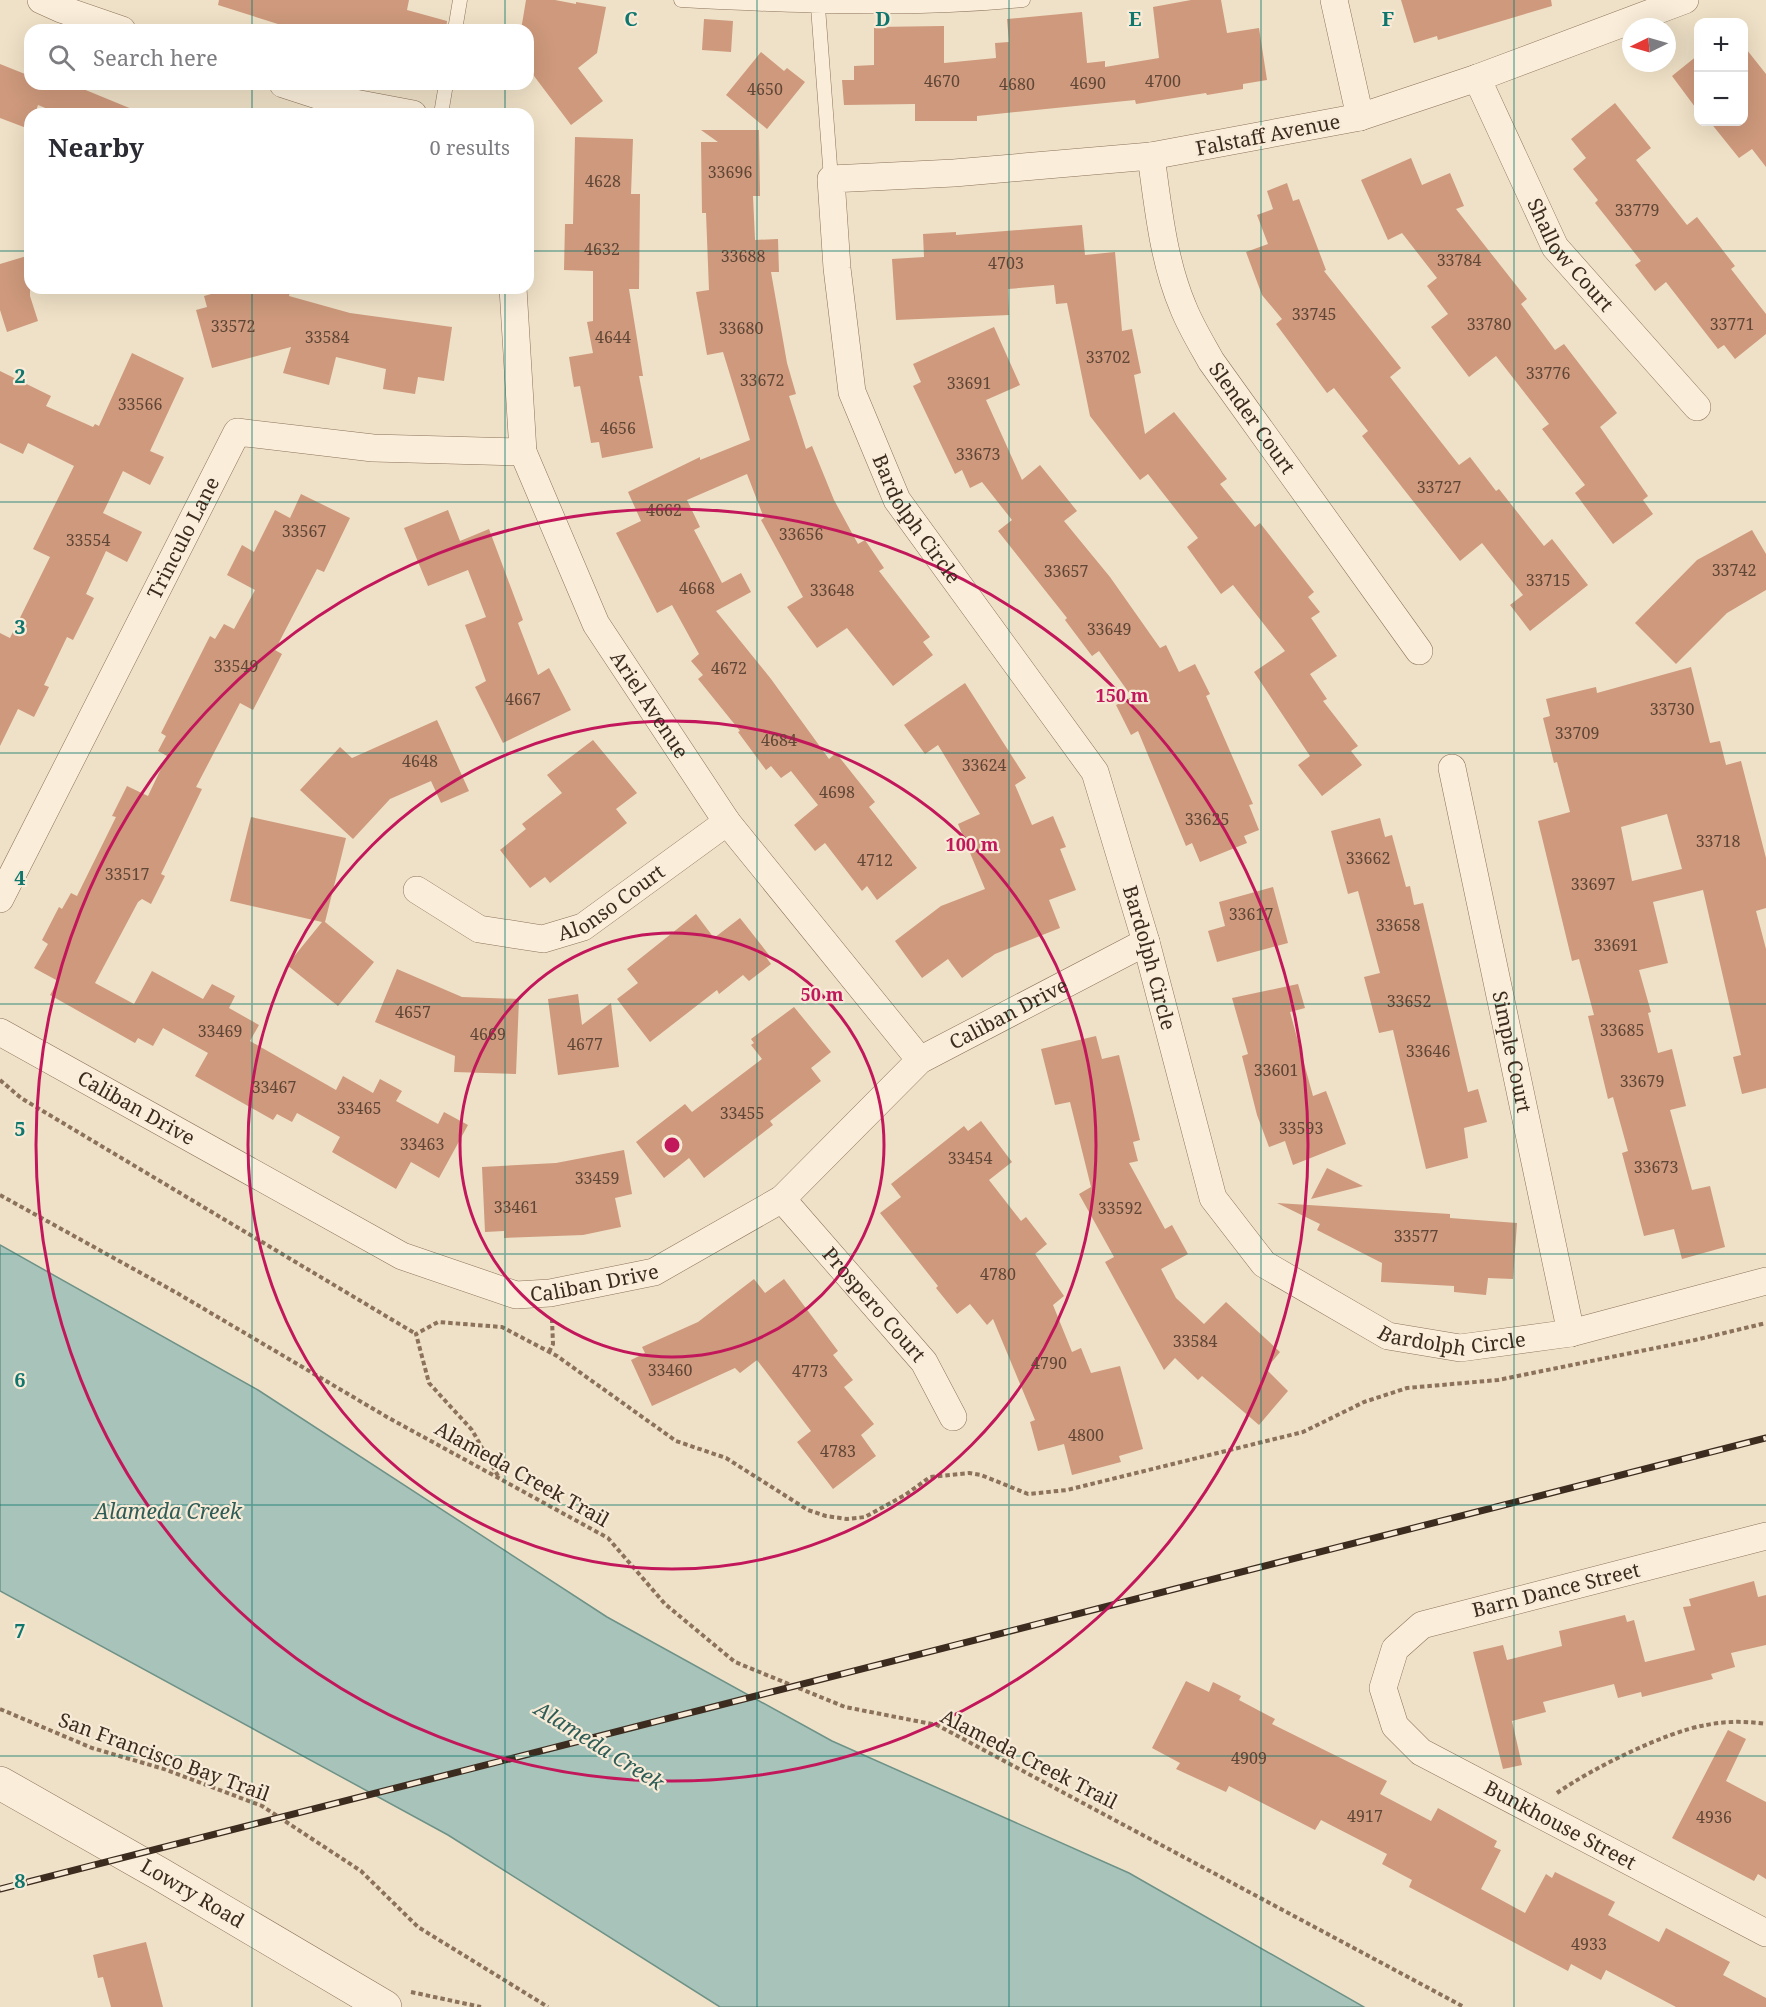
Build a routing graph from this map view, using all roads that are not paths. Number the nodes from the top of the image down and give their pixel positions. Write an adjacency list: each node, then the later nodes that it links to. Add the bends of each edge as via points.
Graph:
1 (460, 0): 9 (lane)
2 (681, 0): 7 (lane)
3 (1023, 0): 7 (lane, via 952,7)
4 (1334, 0): 15 (street)
5 (1685, 0): 10 (street, Falstaff Avenue)
6 (56, 3): 8 (street)
7 (818, 7): 17 (lane)
8 (107, 24)
9 (456, 24)
10 (1477, 78): 15 (street, Falstaff Avenue); 19 (street, Shallow Court, via 1555,247)
11 (301, 90): 13 (street)
12 (445, 90): 14 (lane)
13 (381, 108)
14 (442, 108)
15 (1360, 117): 16 (street, Falstaff Avenue)
16 (1151, 156): 17 (street, Falstaff Avenue); 21 (street, Slender Court, via 1173,276 1183,307 1211,361)
17 (831, 179): 26 (street, Bardolph Circle, via 852,392 897,500 1095,772)
18 (513, 294): 20 (street, Ariel Avenue)
19 (1697, 407)
20 (524, 452): 23 (street, Ariel Avenue, via 596,624); 25 (street, Trinculo Lane, via 373,448 237,432)
21 (1419, 651)
22 (1452, 768): 31 (street, Simple Court)
23 (727, 822): 24 (street, Alonso Court, via 583,927 543,939 479,929); 28 (street, Ariel Avenue)
24 (417, 890)
25 (0, 899)
26 (1146, 942): 28 (street, Caliban Drive); 31 (street, Bardolph Circle, via 1213,1198 1264,1264 1388,1336 1460,1348)
27 (0, 1032): 29 (street, Caliban Drive, via 402,1256 516,1295 550,1293 654,1272)
28 (920, 1060): 29 (street, Caliban Drive)
29 (782, 1199): 32 (street, Prospero Court, via 924,1362)
30 (1766, 1281): 31 (street, Bardolph Circle)
31 (1570, 1333)
32 (953, 1417)
33 (1766, 1536): 34 (street, Barn Dance Street, via 1422,1624 1395,1649)
34 (1383, 1688): 36 (street, Bunkhouse Street, via 1395,1726 1421,1752)
35 (0, 1783): 37 (street, Lowry Road)
36 (1766, 1933)
37 (385, 2007)

